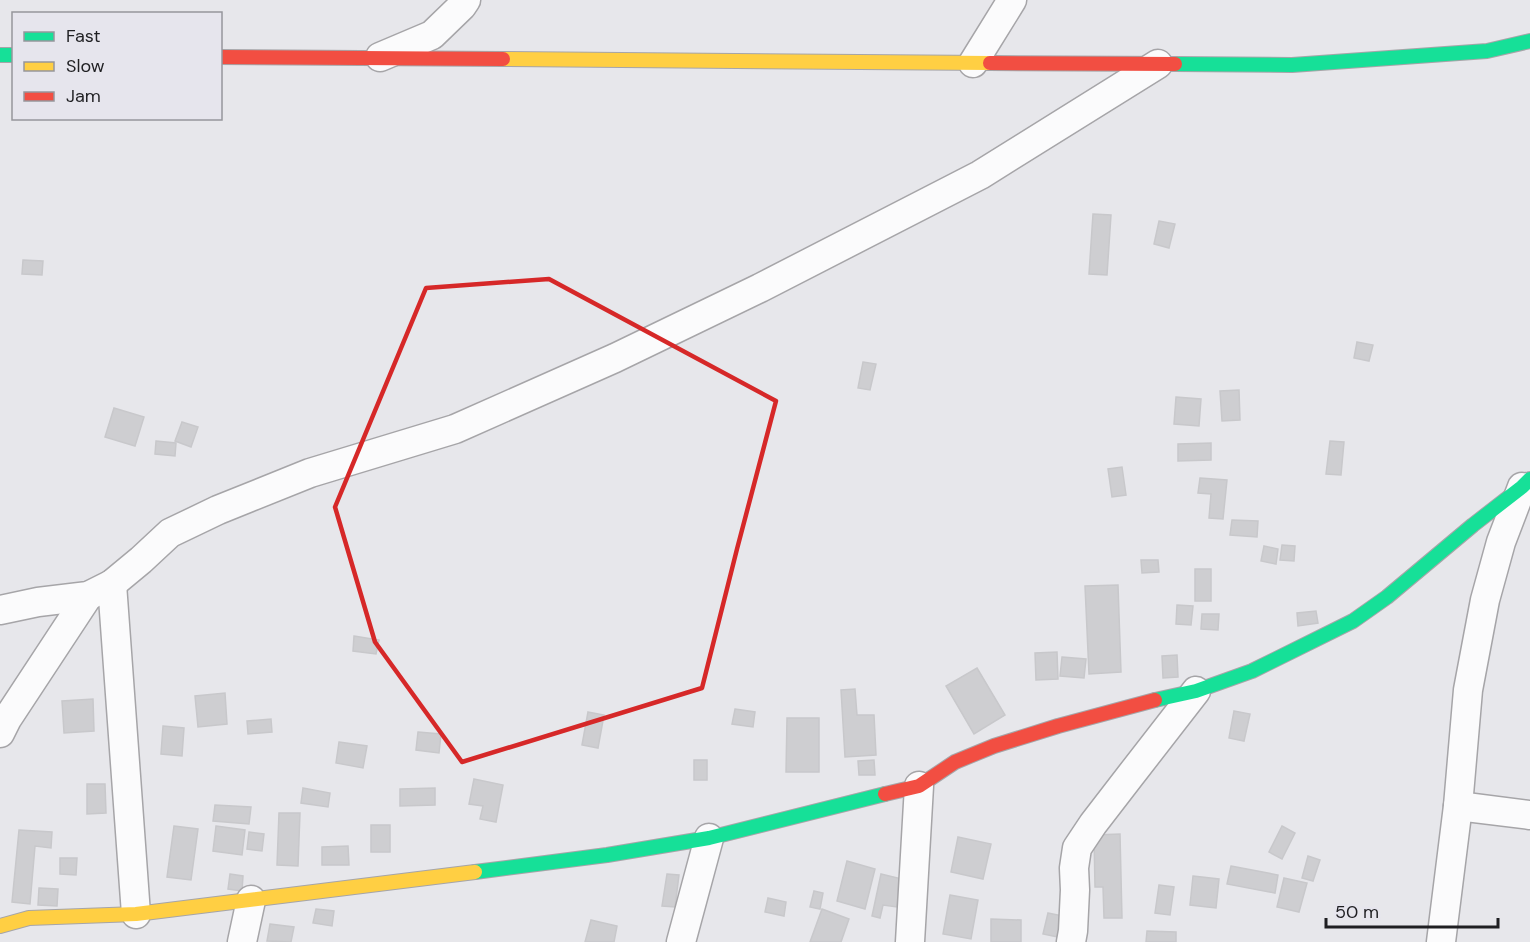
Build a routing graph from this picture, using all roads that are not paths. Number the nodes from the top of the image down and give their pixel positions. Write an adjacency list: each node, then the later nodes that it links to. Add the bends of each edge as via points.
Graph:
1 (466, 0): 5 (street, via 432,35)
2 (1012, 0): 6 (street)
3 (1530, 41): 7 (street, via 1487,51 1292,65)
4 (222, 57): 5 (street)
5 (378, 58): 6 (street)
6 (974, 63): 7 (street)
7 (1158, 64): 9 (street, via 980,175 760,288 455,429 310,473 218,510 170,533)
8 (1526, 483): 11 (street, via 1388,597 1353,621 1252,671); 14 (street, via 1501,542 1485,600 1468,690)
9 (100, 590): 10 (street); 12 (street); 18 (street)
10 (0, 610)
11 (1196, 691): 13 (street, via 1125,707 994,746 955,762); 23 (street, via 1077,848)
12 (0, 733)
13 (919, 786): 16 (street); 22 (street)
14 (1458, 806): 15 (street); 24 (street)
15 (1530, 815)
16 (709, 838): 17 (street, via 607,855); 21 (street)
17 (251, 900): 18 (street); 20 (street)
18 (136, 914): 19 (street, via 28,918)
19 (0, 926)
20 (242, 942)
21 (681, 942)
22 (910, 942)
23 (1071, 942)
24 (1441, 942)

